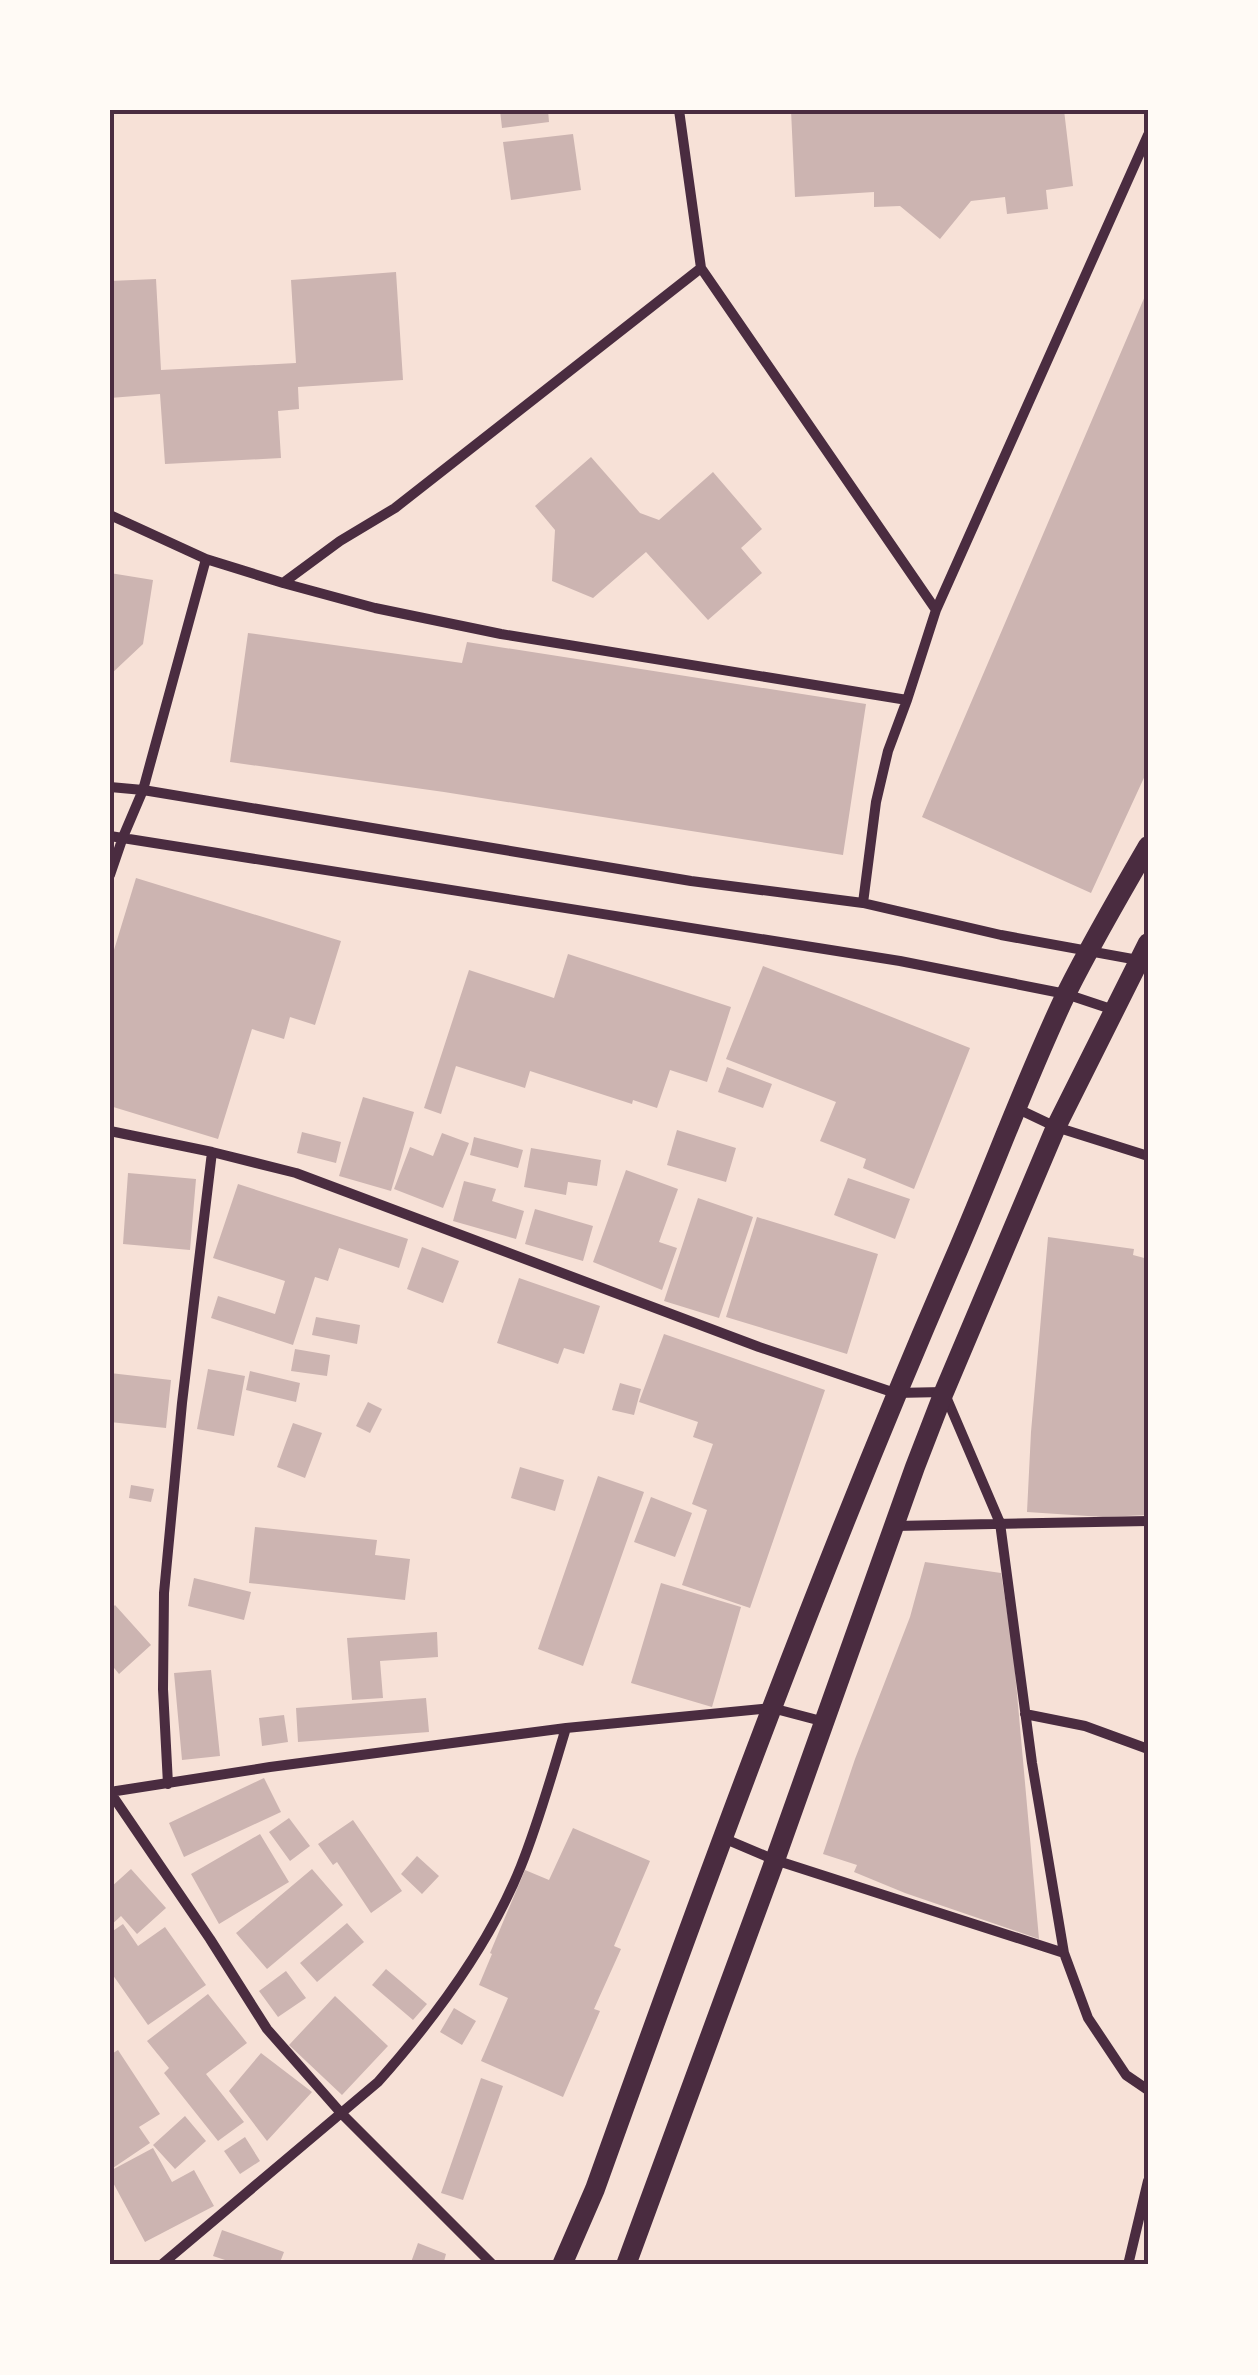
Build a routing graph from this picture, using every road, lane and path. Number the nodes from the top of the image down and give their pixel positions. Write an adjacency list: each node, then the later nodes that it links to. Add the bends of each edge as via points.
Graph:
1 (679, 110): 3 (street)
2 (1148, 135): 7 (street)
3 (701, 268): 6 (street, via 396,508); 7 (street)
4 (110, 515): 5 (street)
5 (206, 559): 6 (street); 10 (street)
6 (283, 582): 8 (street, via 501,634)
7 (936, 610): 8 (street)
8 (908, 700): 15 (street, via 880,784)
9 (110, 787): 10 (street)
10 (143, 790): 12 (street); 15 (street, via 691,881)
11 (110, 836): 12 (street)
12 (123, 836): 14 (street); 18 (street, via 900,961)
13 (1148, 846): 16 (main road)
14 (110, 875)
15 (863, 902): 16 (street)
16 (1087, 952): 17 (street); 18 (main road)
17 (1143, 952): 19 (main road)
18 (1066, 994): 19 (street); 20 (main road)
19 (1114, 1010): 21 (main road)
20 (1016, 1107): 21 (street); 26 (main road)
21 (1056, 1127): 24 (street); 25 (main road)
22 (110, 1131): 23 (street)
23 (212, 1152): 26 (street, via 296,1174); 35 (street, via 164,1593)
24 (1148, 1156)
25 (944, 1392): 26 (street); 28 (street); 29 (main road)
26 (896, 1393): 30 (main road)
27 (1148, 1520): 28 (street)
28 (1000, 1522): 29 (street); 31 (street)
29 (895, 1526): 32 (main road)
30 (772, 1708): 32 (street); 33 (street); 37 (main road)
31 (1025, 1714): 34 (street); 39 (street)
32 (825, 1722): 38 (main road)
33 (566, 1728): 35 (street); 41 (street, via 521,1868 489,1933 409,2047)
34 (1148, 1749)
35 (168, 1784): 36 (street)
36 (110, 1792): 41 (street, via 267,2029)
37 (723, 1838): 38 (street); 45 (main road)
38 (775, 1860): 39 (street); 46 (main road)
39 (1064, 1953): 40 (street, via 1088,2018 1126,2074)
40 (1148, 2090)
41 (340, 2114): 43 (street); 44 (street)
42 (1148, 2181): 47 (street)
43 (161, 2265)
44 (493, 2265)
45 (562, 2265)
46 (626, 2265)
47 (1128, 2265)

